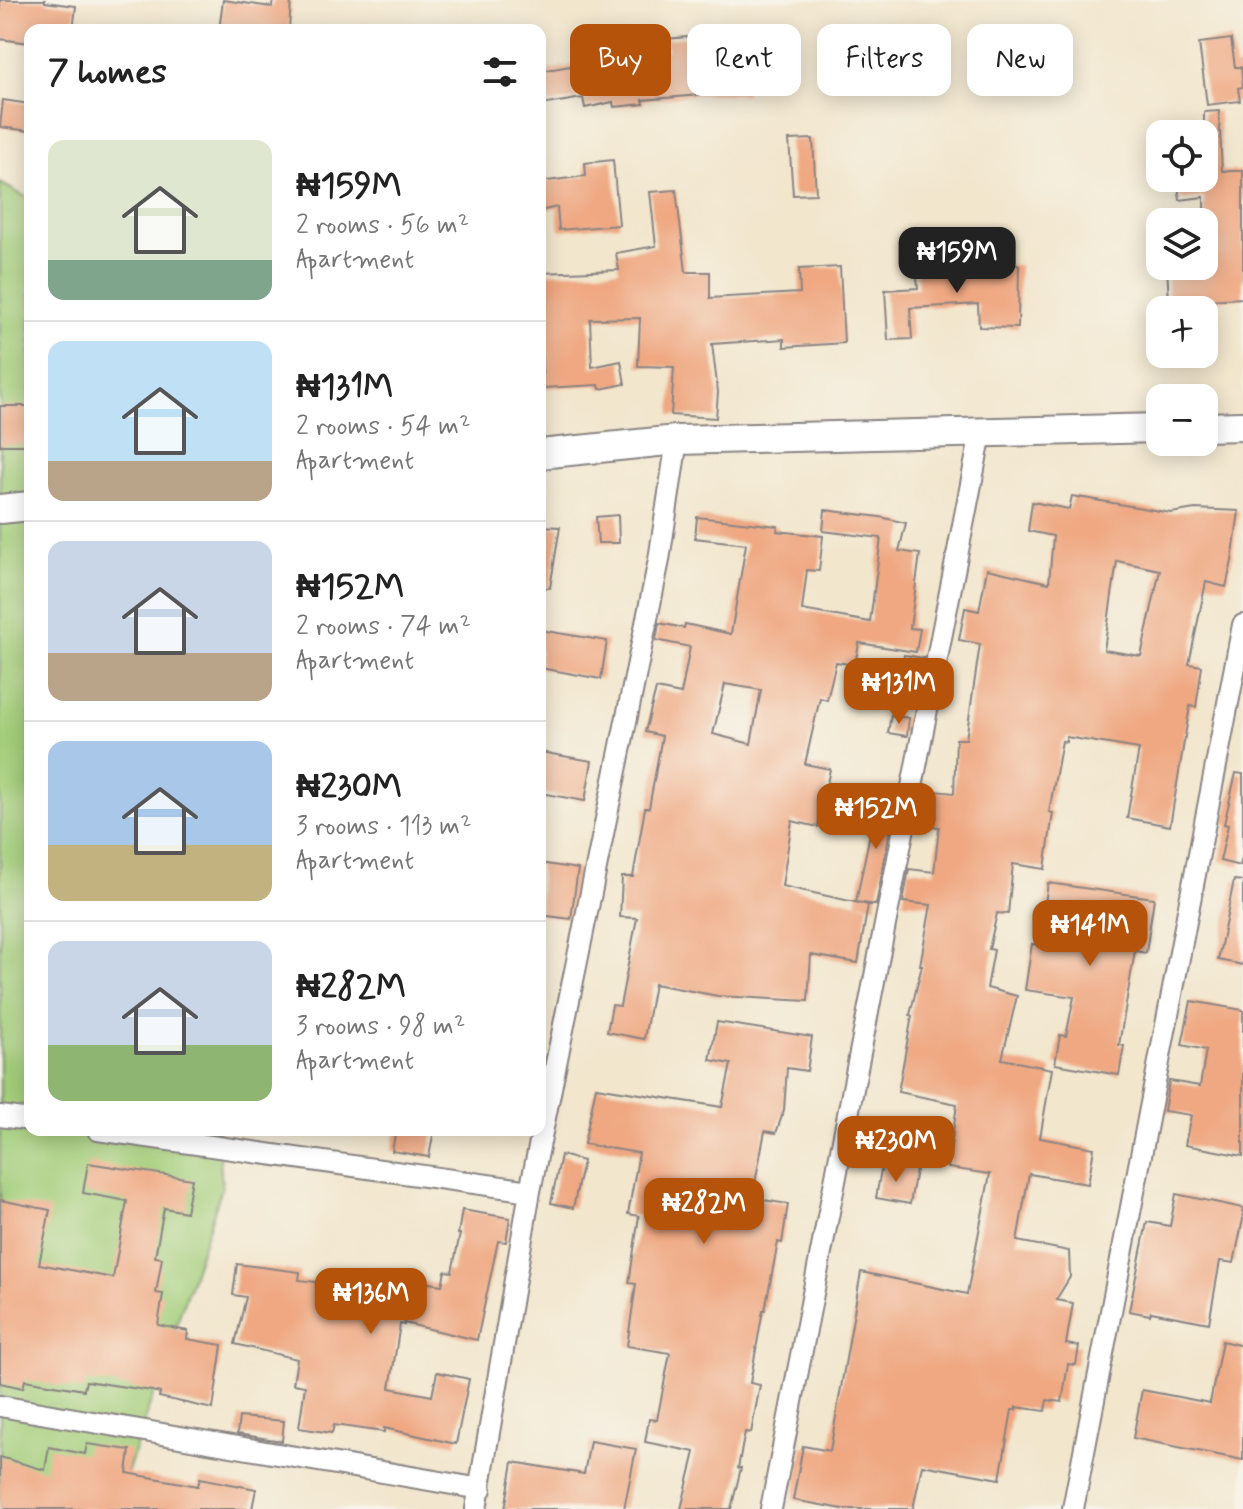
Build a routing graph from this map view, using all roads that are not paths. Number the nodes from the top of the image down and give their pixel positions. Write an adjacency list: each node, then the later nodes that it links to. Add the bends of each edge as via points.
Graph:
1 (1243, 426): 2 (street)
2 (1218, 427)
3 (1146, 428): 4 (street)
4 (981, 433): 5 (street); 18 (street)
5 (677, 440): 6 (street); 10 (street, via 656,576)
6 (546, 453)
7 (24, 507): 8 (street)
8 (0, 509)
9 (1243, 625): 19 (street)
10 (546, 1113)
11 (0, 1116): 12 (street)
12 (24, 1119)
13 (140, 1136): 15 (street)
14 (541, 1136): 15 (street)
15 (530, 1191): 17 (street)
16 (0, 1406): 17 (street)
17 (478, 1499)
18 (771, 1509)
19 (1073, 1509)

